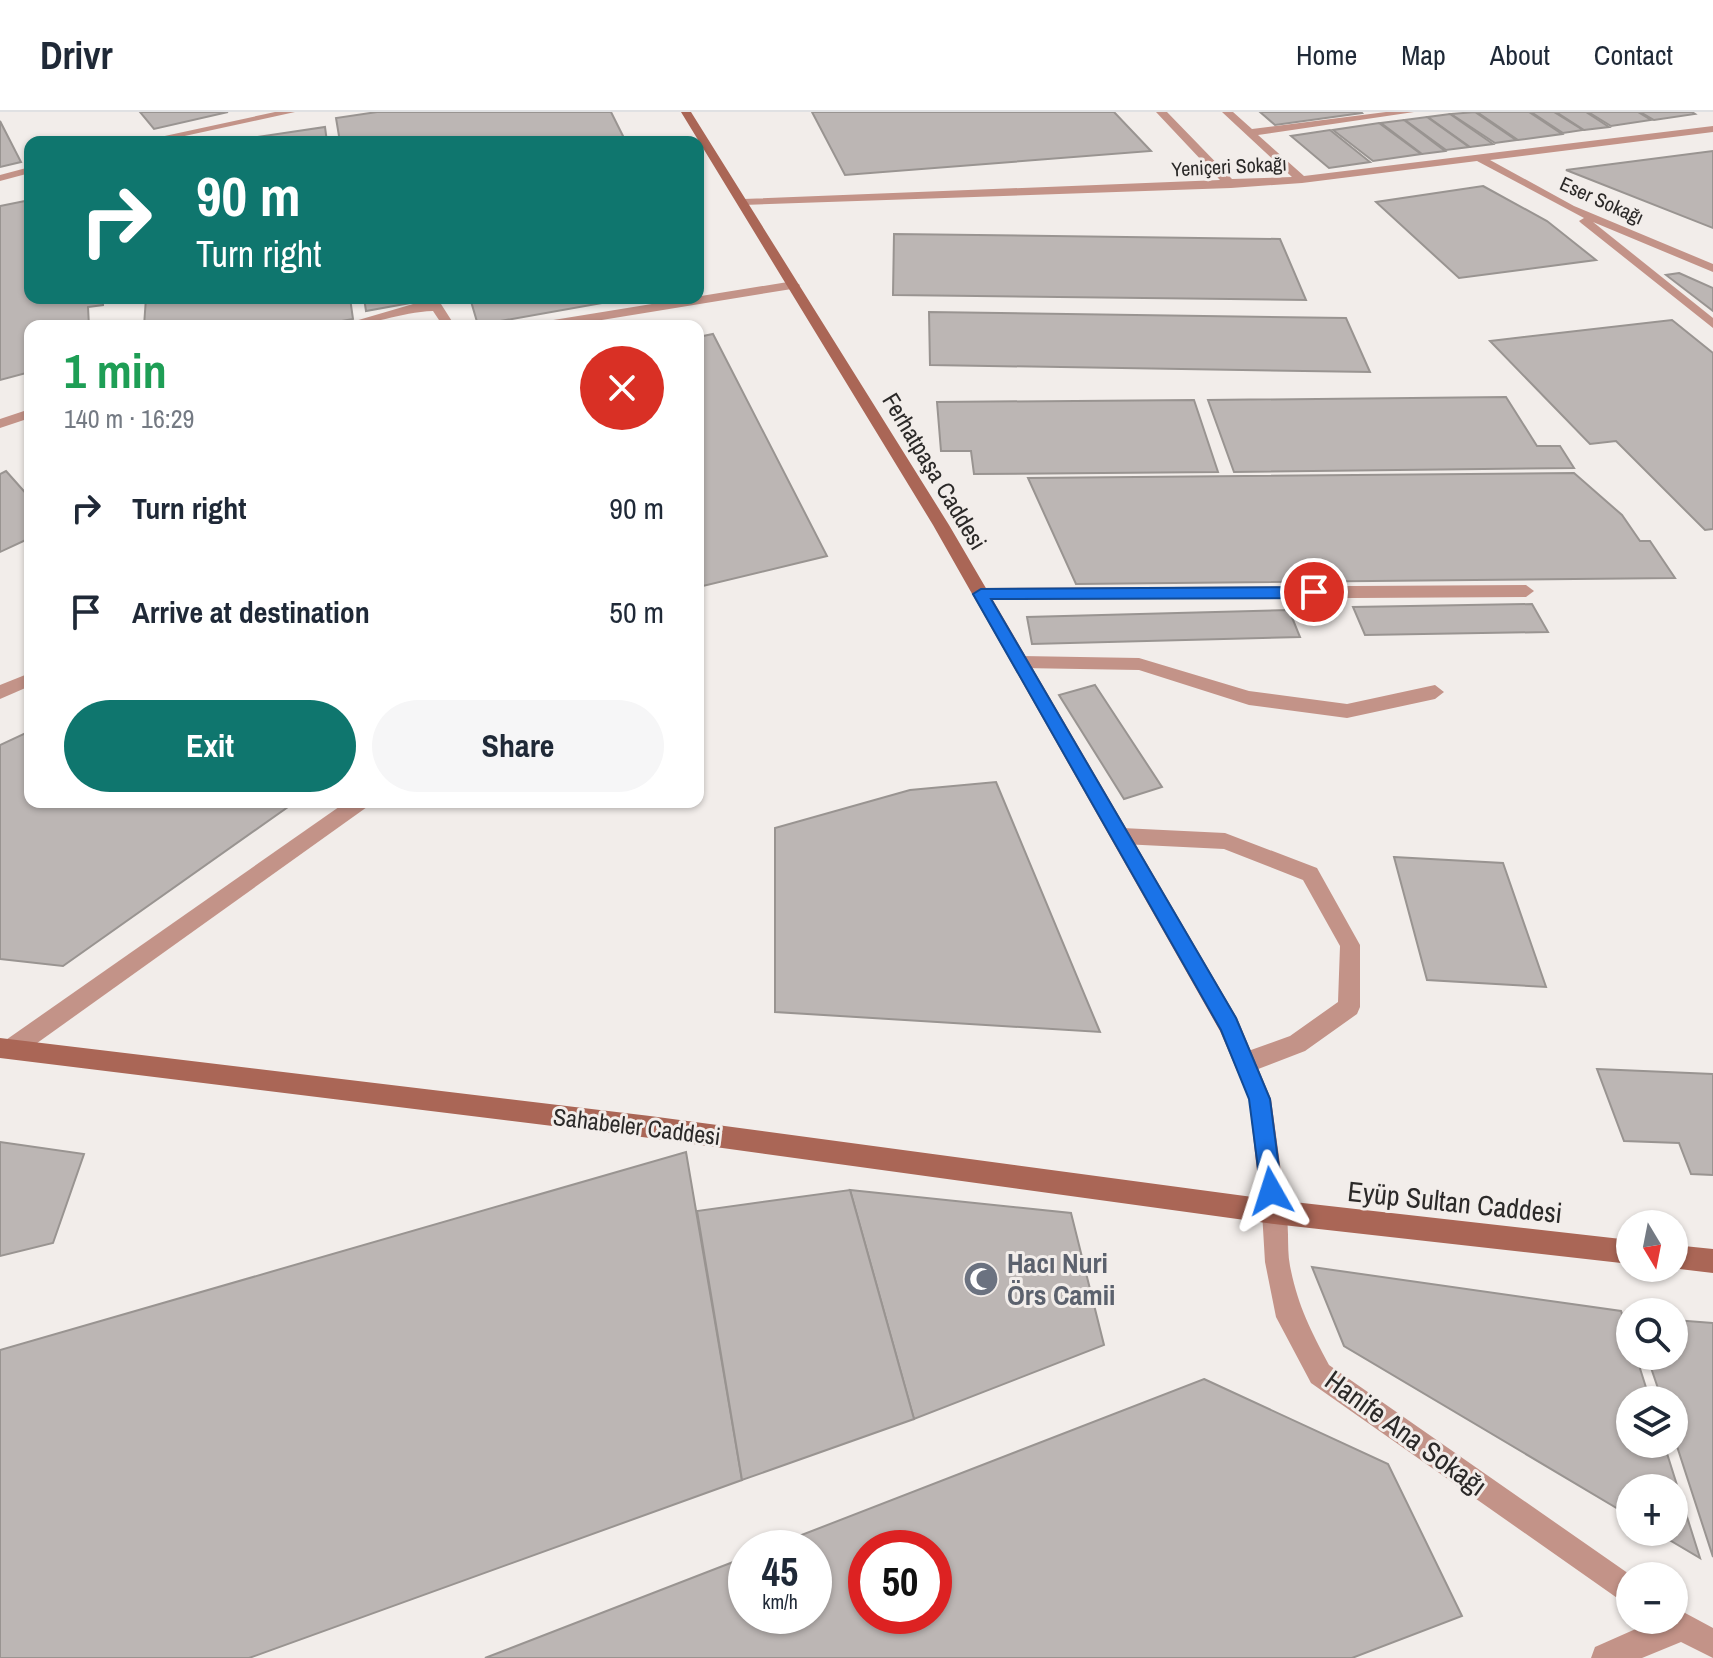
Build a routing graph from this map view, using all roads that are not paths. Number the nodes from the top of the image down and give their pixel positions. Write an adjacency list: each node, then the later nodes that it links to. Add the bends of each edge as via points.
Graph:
1 (290, 112): 8 (street)
2 (686, 112): 9 (main road, Ferhatpaşa Caddesi)
3 (1161, 112): 15 (street)
4 (1227, 112): 7 (street)
5 (1409, 112): 7 (street)
6 (1713, 129): 11 (street, Yeniçeri Sokağı)
7 (1249, 133): 14 (street)
8 (174, 136)
9 (701, 136)
10 (704, 140): 16 (main road, Ferhatpaşa Caddesi)
11 (1479, 158): 14 (street, Yeniçeri Sokağı); 17 (street, Eser Sokağı)
12 (24, 172): 13 (street)
13 (0, 178)
14 (1302, 180): 15 (street, Yeniçeri Sokağı)
15 (1231, 185): 16 (street, Yeniçeri Sokağı)
16 (743, 202): 19 (main road, Ferhatpaşa Caddesi)
17 (1570, 208): 18 (street, Eser Sokağı); 25 (street)
18 (1710, 265)
19 (794, 285): 20 (street); 29 (main road, Ferhatpaşa Caddesi)
20 (704, 300)
21 (677, 304): 24 (street)
22 (367, 320): 23 (street, via 437,307)
23 (445, 320)
24 (578, 320)
25 (1713, 324)
26 (24, 415): 27 (street)
27 (0, 424)
28 (1526, 591): 29 (street)
29 (981, 594): 30 (main road, Ferhatpaşa Caddesi)
30 (1021, 662): 33 (street, via 1139,664 1249,698 1347,711); 35 (main road, Ferhatpaşa Caddesi)
31 (24, 682): 32 (street)
32 (0, 692)
33 (1435, 692)
34 (351, 808): 36 (street)
35 (1122, 836): 37 (main road, Ferhatpaşa Caddesi, via 1229,1025); 37 (street, via 1225,841 1310,874 1350,945 1349,1007 1297,1044)
36 (5, 1049): 38 (main road, Sahabeler Caddesi, via 650,1127)
37 (1245, 1063): 38 (main road, Ferhatpaşa Caddesi, via 1260,1099)
38 (1274, 1212): 39 (main road, Eyüp Sultan Caddesi); 42 (street, Hanife Ana Sokağı, via 1277,1262 1289,1317 1320,1374)
39 (1616, 1250)
40 (1688, 1258): 41 (main road)
41 (1713, 1261)
42 (1616, 1582)
43 (1688, 1630): 45 (street)
44 (1655, 1634): 46 (street)
45 (1713, 1644)
46 (1606, 1658)

